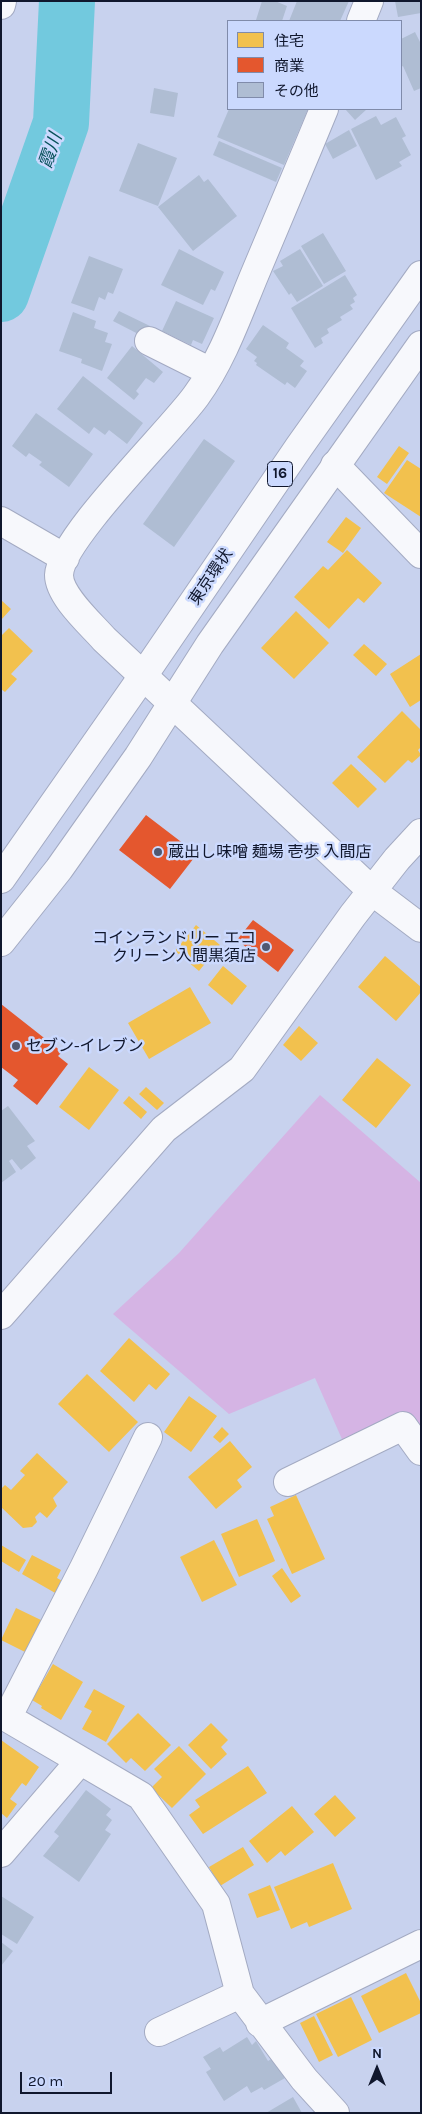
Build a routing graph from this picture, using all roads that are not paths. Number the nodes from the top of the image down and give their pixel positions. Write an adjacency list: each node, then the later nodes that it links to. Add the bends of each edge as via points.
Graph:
1 (2, 1): 3 (main road)
2 (369, 1): 4 (main road)
3 (1, 5)
4 (361, 20)
5 (324, 110): 9 (main road, via 231,332)
6 (421, 275): 14 (main road, 東京環状 / 16, via 299,447)
7 (148, 341): 9 (main road)
8 (421, 345): 10 (main road, 16)
9 (210, 372): 13 (main road, via 196,396 89,522)
10 (336, 465): 12 (main road); 15 (main road, 16)
11 (1, 521): 13 (main road)
12 (421, 554)
13 (65, 558): 14 (main road, via 59,575 64,594 104,639)
14 (144, 676): 15 (main road); 17 (main road, 東京環状 / 16)
15 (172, 702): 18 (main road); 20 (main road, 16, via 138,757 59,869)
16 (421, 833): 18 (main road)
17 (1, 879)
18 (372, 892): 19 (main road); 21 (main road, via 242,1069 164,1129)
19 (421, 928)
20 (1, 942)
21 (1, 1315)
22 (148, 1437): 25 (main road, via 84,1568)
23 (421, 1451): 24 (main road, via 402,1426)
24 (288, 1482)
25 (4, 1716): 26 (main road)
26 (80, 1761): 27 (main road); 29 (main road, via 141,1796 216,1904)
27 (1, 1853)
28 (421, 1944): 30 (main road)
29 (240, 1994): 30 (main road); 31 (main road)
30 (260, 2023): 32 (main road)
31 (159, 2032)
32 (335, 2113)

